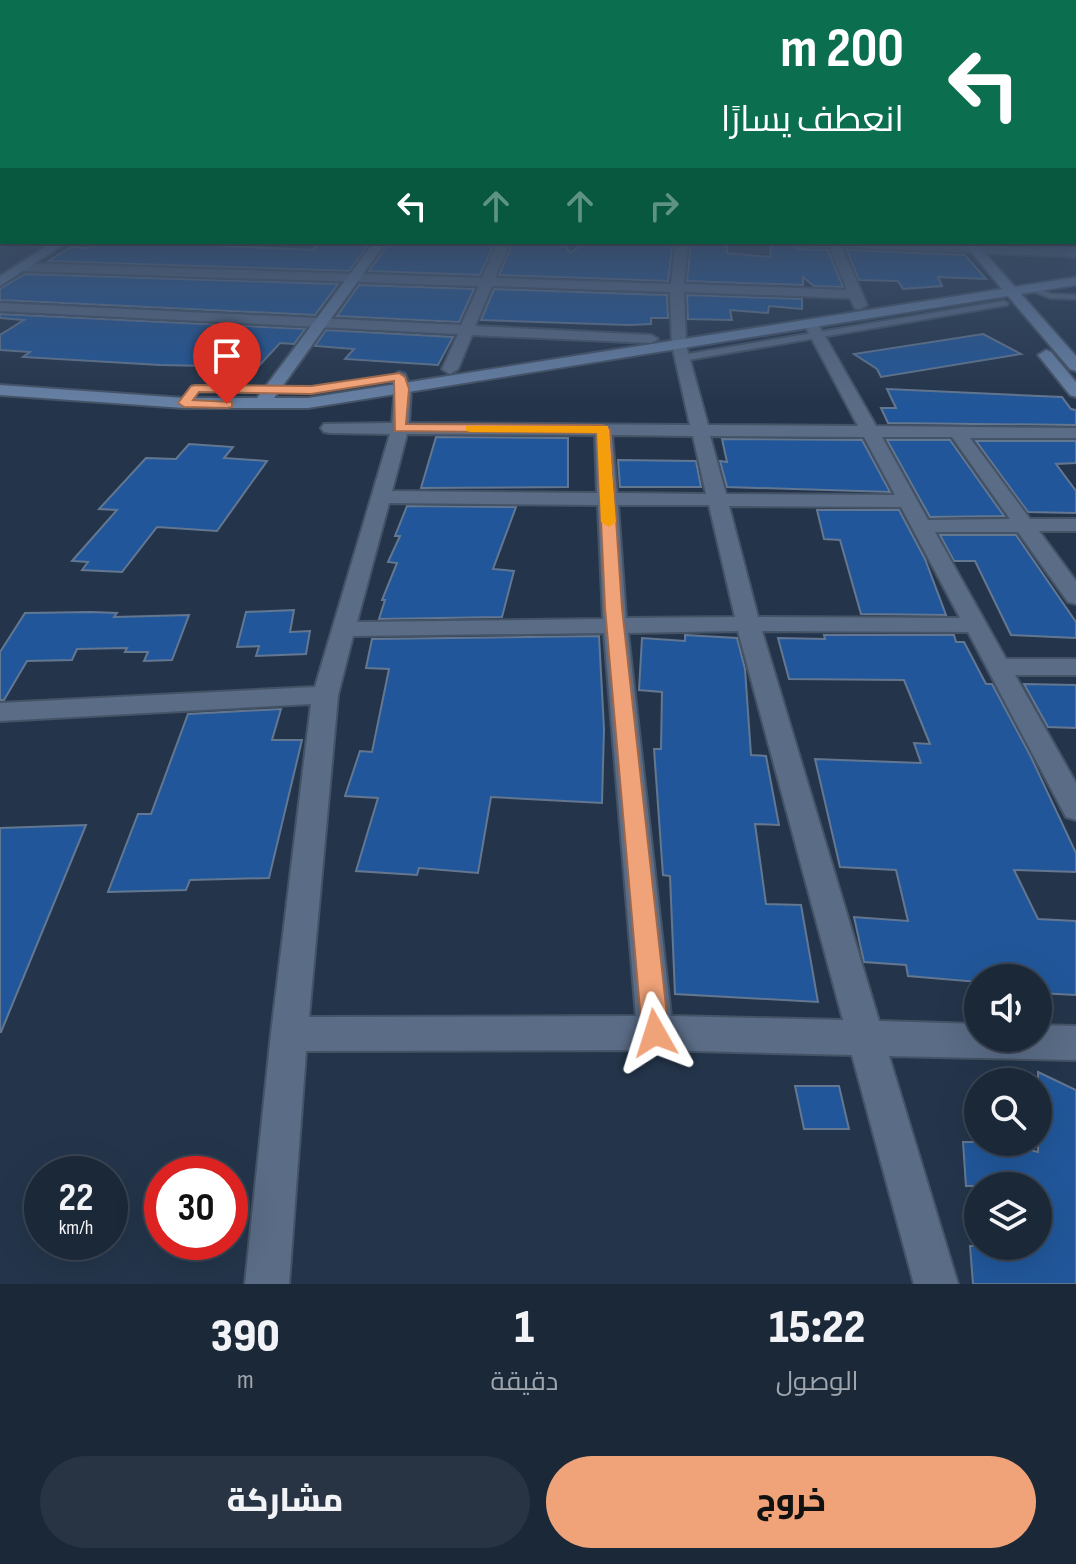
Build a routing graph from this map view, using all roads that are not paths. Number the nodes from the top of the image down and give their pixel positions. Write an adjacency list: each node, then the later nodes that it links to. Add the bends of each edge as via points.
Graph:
1 (346, 286): 15 (main road)
2 (485, 286): 16 (street)
3 (593, 286): 10 (street)
4 (677, 286): 10 (street)
5 (852, 286): 13 (street)
6 (998, 286): 11 (main road)
7 (1028, 286): 11 (main road)
8 (1046, 286): 9 (main road)
9 (1033, 288): 11 (main road); 12 (lane, via 1050,296)
10 (677, 289): 13 (street); 18 (street)
11 (1003, 293): 13 (main road); 17 (main road); 19 (main road); 25 (main road)
12 (1076, 297)
13 (858, 300): 18 (main road)
14 (0, 307): 15 (street)
15 (318, 323): 16 (street); 26 (main road)
16 (467, 328): 18 (street); 20 (street)
17 (814, 329): 18 (main road); 32 (street)
18 (673, 344): 20 (main road); 22 (main road); 31 (street)
19 (1076, 366)
20 (450, 369): 22 (main road)
21 (0, 375): 23 (main road)
22 (401, 383): 26 (main road, via 308,403); 29 (street)
23 (195, 388): 26 (main road); 27 (main road)
24 (0, 390): 27 (main road)
25 (1076, 392)
26 (266, 398): 27 (main road)
27 (184, 403)
28 (330, 428): 29 (street)
29 (400, 428): 30 (street); 35 (street)
30 (603, 429): 31 (street); 36 (street)
31 (700, 430): 32 (street); 37 (street)
32 (870, 430): 33 (street); 38 (street)
33 (956, 431): 34 (street); 39 (street)
34 (1076, 433)
35 (380, 497): 36 (street); 46 (street)
36 (607, 499): 37 (street); 44 (street)
37 (718, 500): 38 (street); 43 (street)
38 (909, 501): 41 (street)
39 (1023, 525): 40 (street); 41 (street); 42 (street)
40 (1076, 525)
41 (923, 526): 45 (street)
42 (1076, 597)
43 (748, 624): 44 (street); 45 (street); 54 (street)
44 (615, 625): 46 (street); 52 (street)
45 (978, 625): 47 (street)
46 (343, 629): 49 (street)
47 (1000, 667): 48 (street); 51 (street)
48 (1076, 667)
49 (325, 695): 50 (street); 53 (street)
50 (0, 712)
51 (1076, 809)
52 (655, 1033): 53 (street); 54 (street)
53 (289, 1034): 56 (street)
54 (866, 1036): 55 (street); 57 (street)
55 (1076, 1043)
56 (267, 1284)
57 (936, 1284)

